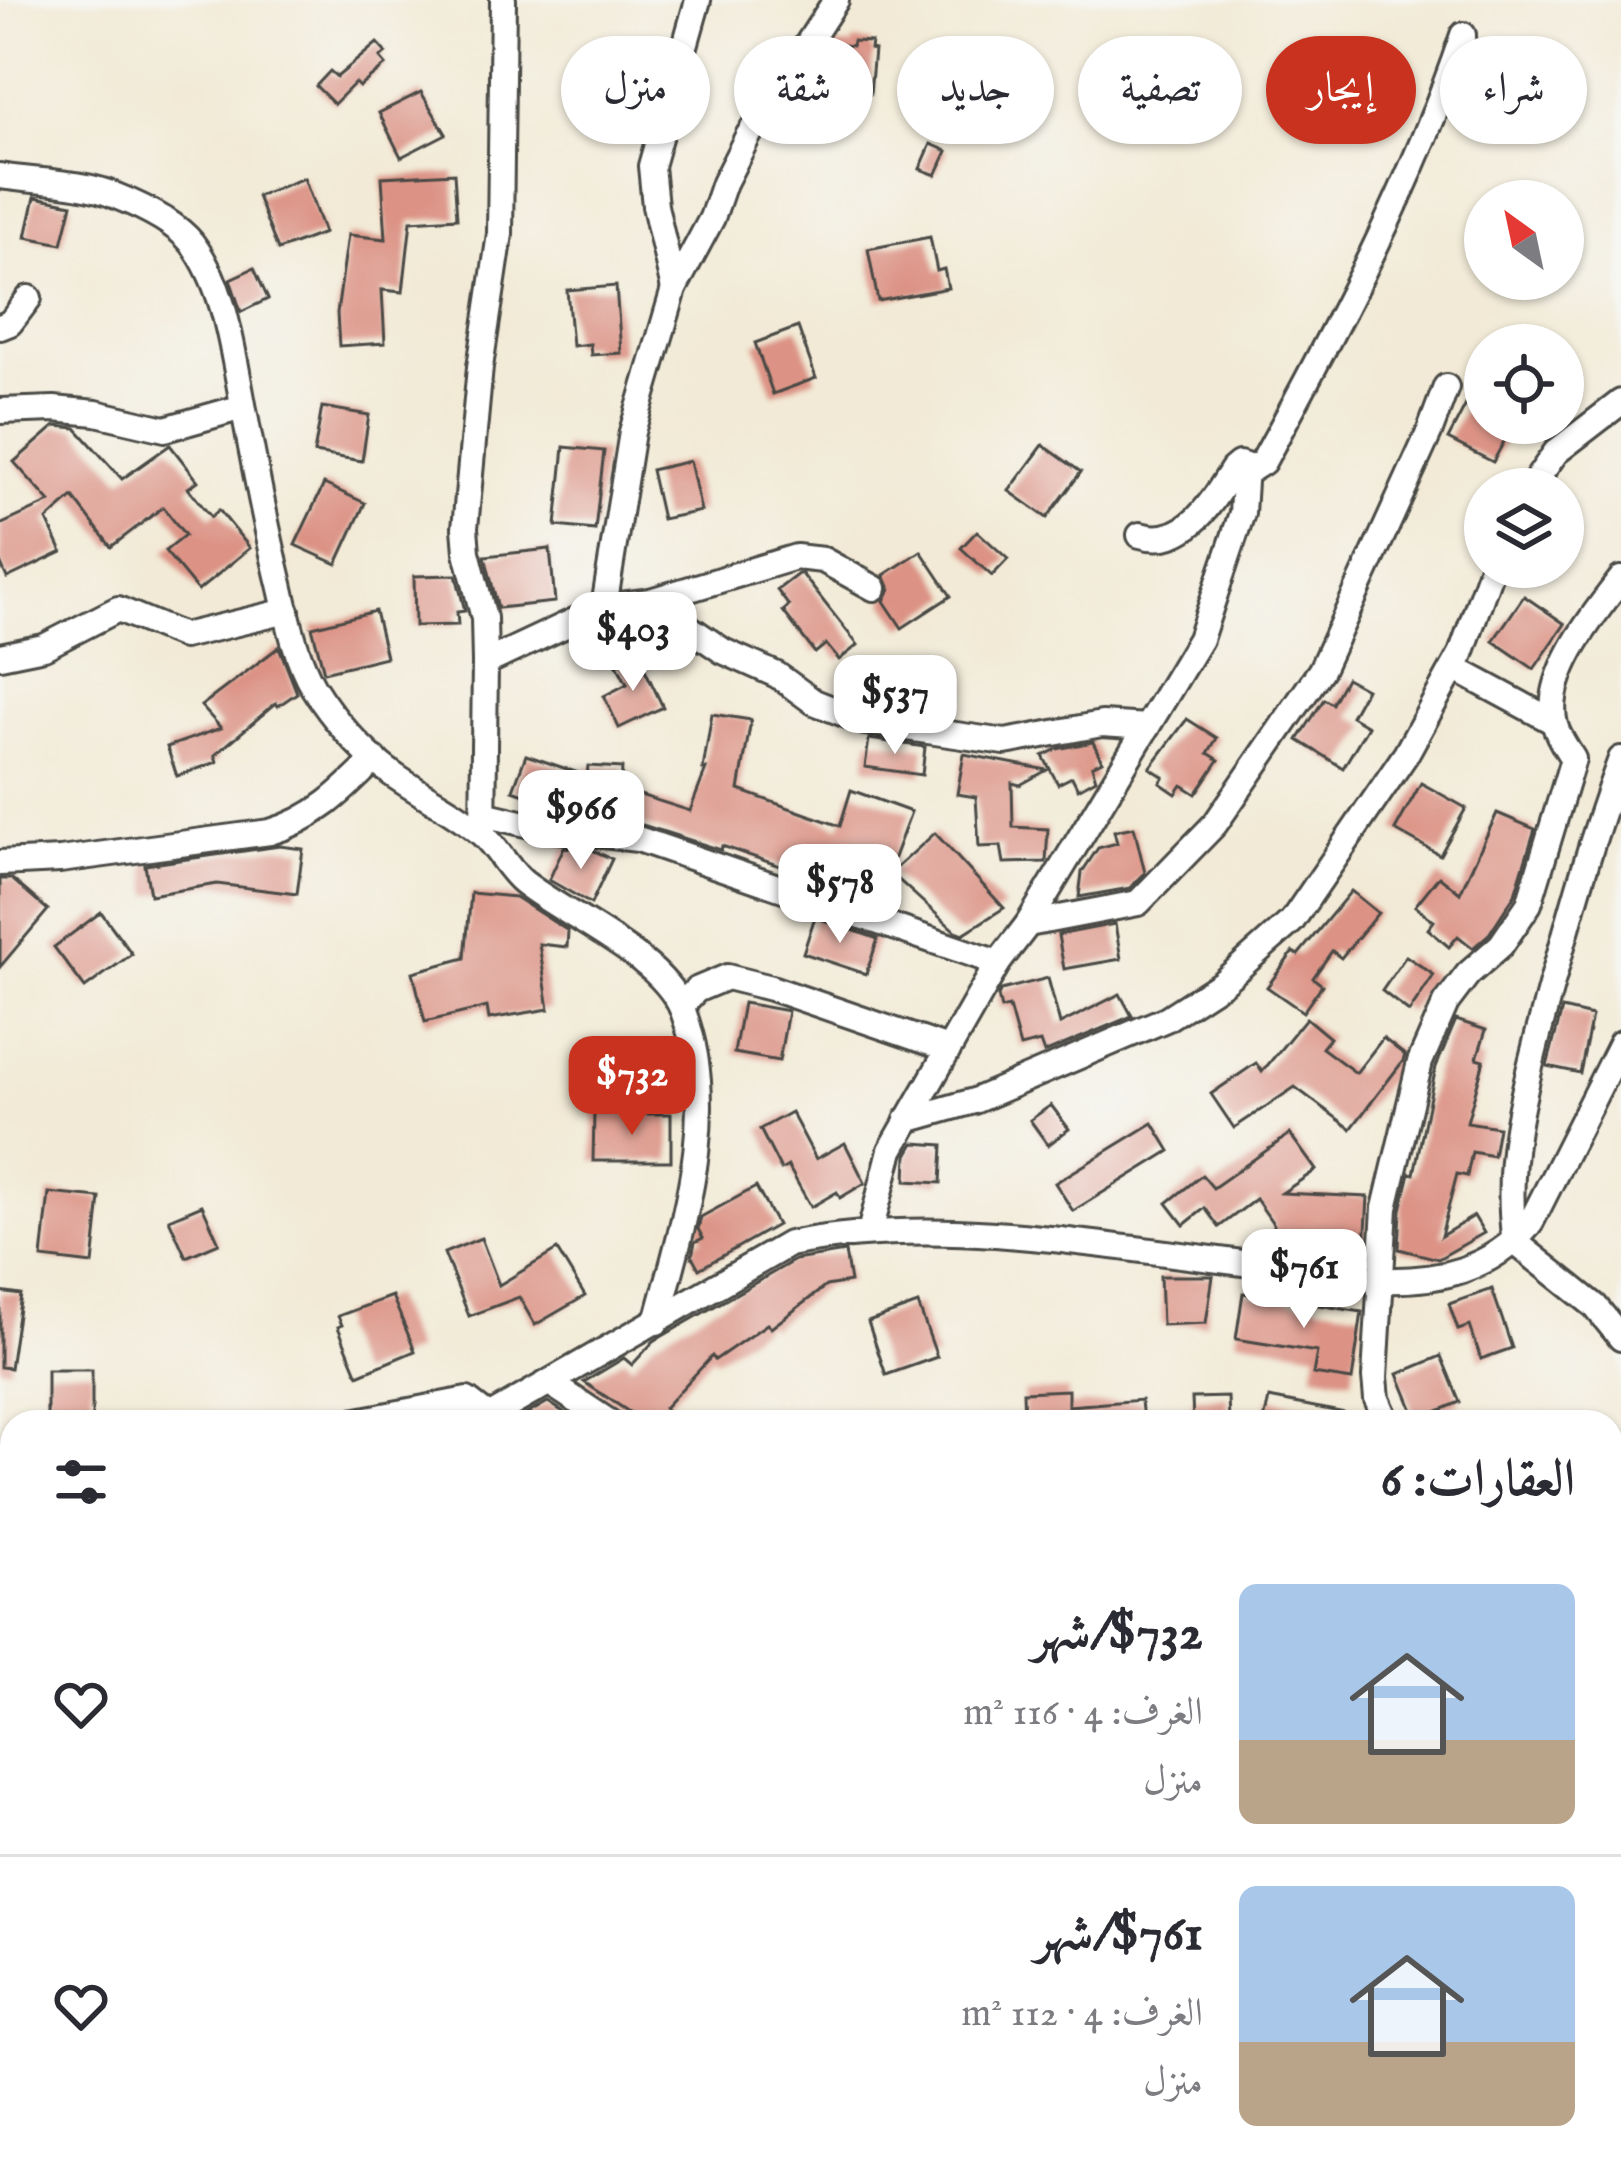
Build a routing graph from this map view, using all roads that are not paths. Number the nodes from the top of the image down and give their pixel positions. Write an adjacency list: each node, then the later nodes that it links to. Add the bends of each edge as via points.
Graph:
1 (503, 0): 23 (street, via 500,233 466,528)
2 (698, 0): 6 (street, via 651,166)
3 (836, 0): 6 (street, via 748,136)
4 (1463, 35): 14 (street, via 1436,116 1322,355 1263,462)
5 (0, 176): 11 (street, via 110,193 191,241 230,334)
6 (674, 289): 20 (street, via 632,432)
7 (29, 298): 8 (street)
8 (0, 327)
9 (1446, 387): 31 (street, via 1321,670 1215,824 1138,903)
10 (1621, 402): 13 (street)
11 (243, 407): 12 (street, via 165,429 96,413); 21 (street)
12 (0, 411)
13 (1545, 468)
14 (1247, 472): 15 (street, via 1233,469 1186,529 1167,538); 26 (street, via 1200,639)
15 (1140, 535)
16 (1621, 579): 25 (street, via 1558,682)
17 (1484, 588): 24 (street)
18 (874, 589): 19 (street, via 824,560 796,557)
19 (650, 601): 20 (street); 26 (street, via 723,651 865,722 1005,742 1102,724)
20 (604, 607): 23 (street)
21 (286, 611): 22 (street, via 183,636 118,609 44,647); 27 (street, via 311,683)
22 (0, 656)
23 (485, 663): 29 (street)
24 (1454, 668): 25 (street); 36 (street, via 1292,921 1222,983 1166,1019 974,1101)
25 (1554, 722): 39 (street, via 1573,759 1569,777 1529,904 1446,1003 1420,1062 1385,1208)
26 (1148, 727): 31 (street)
27 (375, 759): 29 (street); 30 (street, via 303,823)
28 (1621, 759): 38 (street, via 1590,842 1518,1113 1509,1196)
29 (483, 824): 32 (street, via 638,839); 33 (street, via 521,880 603,932)
30 (0, 863)
31 (1028, 924): 32 (street)
32 (998, 963): 35 (street)
33 (681, 1006): 35 (street, via 727,977); 40 (street, via 696,1054 698,1113 692,1188)
34 (1621, 1043): 38 (street)
35 (948, 1049): 36 (street)
36 (907, 1120): 37 (street)
37 (870, 1232): 39 (street, via 1023,1235); 40 (street, via 789,1244)
38 (1515, 1242): 39 (street, via 1449,1275); 41 (street)
39 (1380, 1280): 47 (street, via 1375,1377)
40 (658, 1322): 42 (street)
41 (1621, 1337)
42 (550, 1383): 45 (street); 46 (street)
43 (415, 1410): 44 (street, via 467,1400)
44 (476, 1410)
45 (500, 1410)
46 (592, 1410)
47 (1382, 1410)

